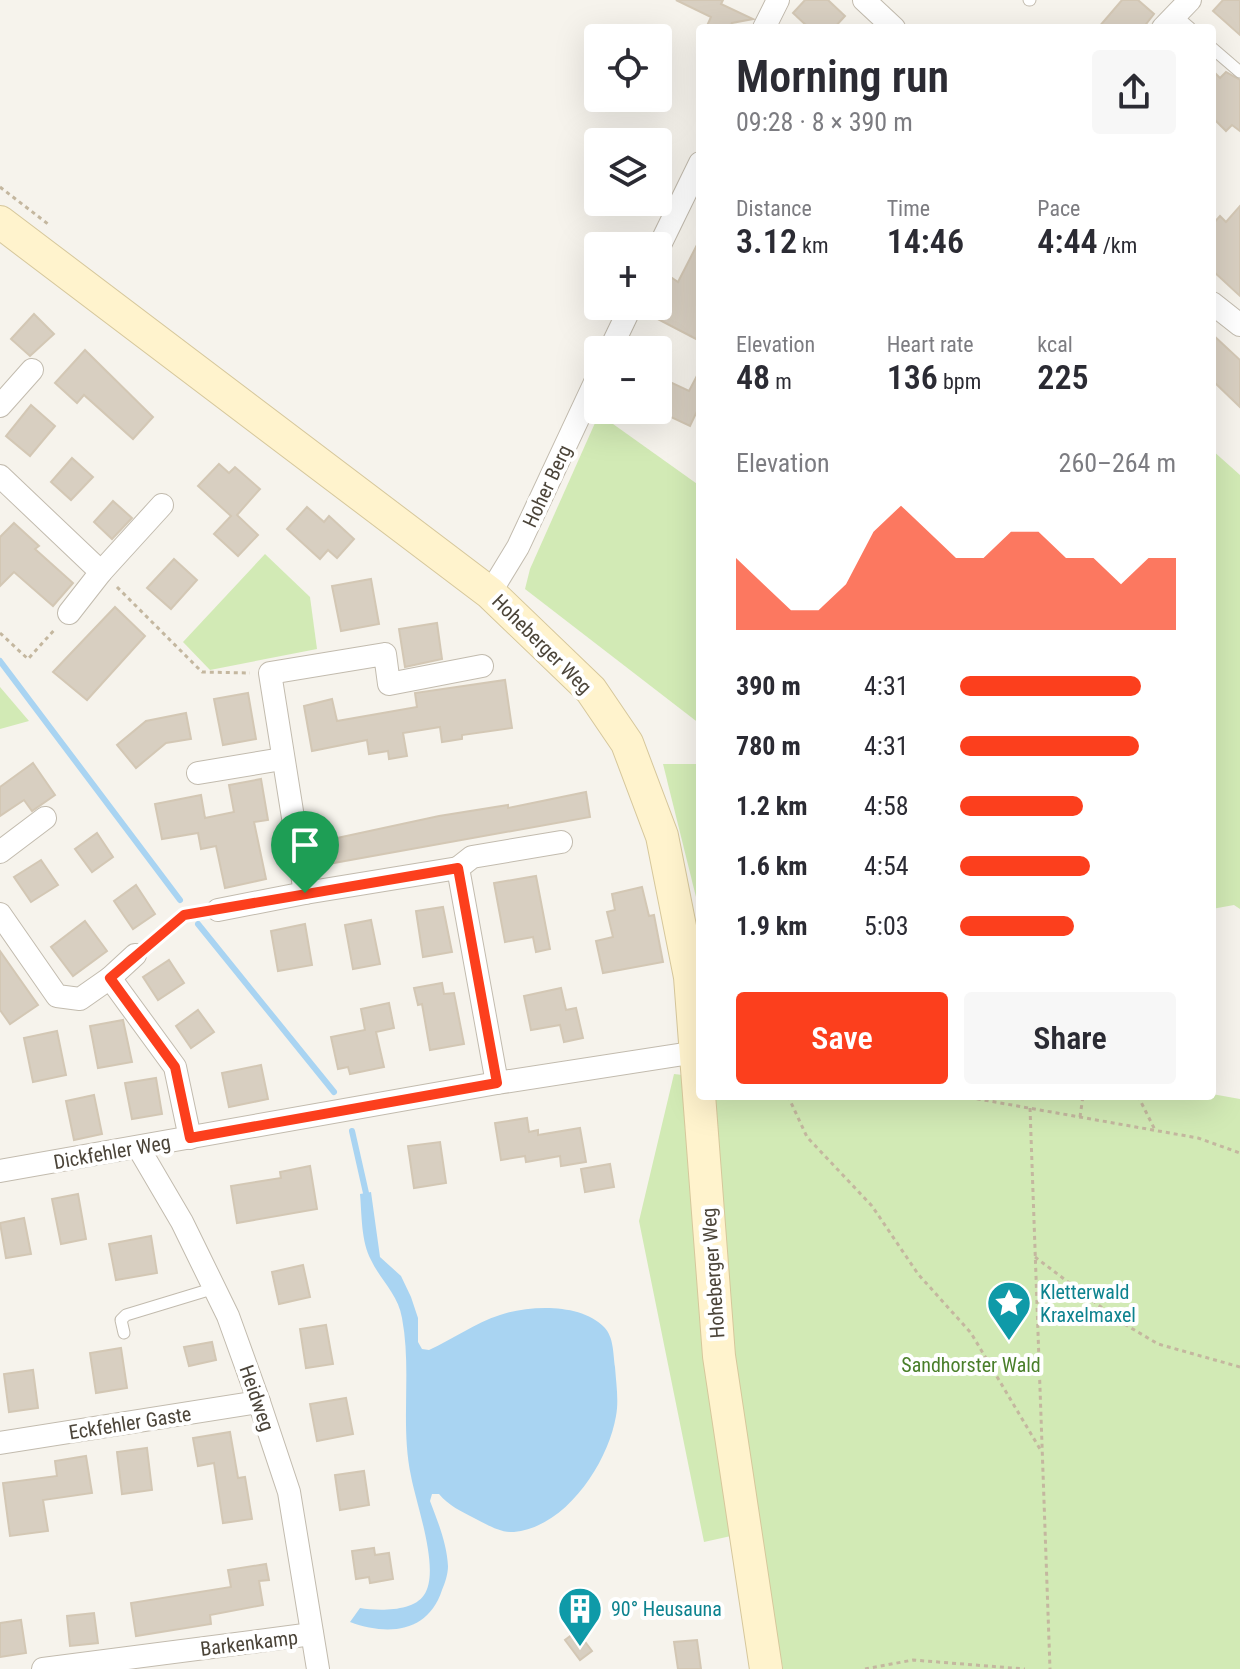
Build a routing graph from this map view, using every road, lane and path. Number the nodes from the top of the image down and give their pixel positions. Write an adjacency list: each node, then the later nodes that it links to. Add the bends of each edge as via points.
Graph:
1 (778, 0): 3 (street)
2 (864, 0): 4 (street)
3 (766, 24)
4 (890, 24)
5 (1216, 51): 6 (lane)
6 (1240, 72)
7 (696, 171): 9 (street)
8 (0, 222): 18 (street, Hoheberger Weg)
9 (666, 232)
10 (1216, 306): 11 (street)
11 (1240, 325)
12 (32, 370): 13 (street)
13 (0, 406)
14 (584, 406): 18 (street, Hoher Berg, via 518,547)
15 (0, 476): 17 (street)
16 (162, 505): 17 (street)
17 (101, 572): 19 (street); 22 (path, via 202,672)
18 (490, 593): 34 (street, Hoheberger Weg, via 591,690 627,743 662,836 690,977)
19 (69, 613): 20 (path, via 28,659)
20 (0, 633)
21 (482, 666): 22 (street, via 389,684 385,654)
22 (270, 673): 23 (street)
23 (282, 759): 24 (street); 29 (street)
24 (198, 773)
25 (45, 818): 27 (street)
26 (561, 842): 28 (street, via 472,857)
27 (0, 852)
28 (458, 868): 29 (street); 36 (street)
29 (305, 893): 30 (street)
30 (218, 910): 32 (path, via 184,915)
31 (0, 914): 33 (street, via 57,996 80,999)
32 (135, 955): 33 (street)
33 (110, 978): 45 (street, via 175,1067)
34 (696, 1041)
35 (696, 1052): 36 (street, Dickfehler Weg)
36 (497, 1083): 45 (street, Dickfehler Weg)
37 (700, 1100): 59 (street, Hoheberger Weg, via 719,1356)
38 (790, 1100): 55 (path, via 807,1137 872,1206 918,1274 971,1333)
39 (984, 1100): 42 (path)
40 (1082, 1100): 43 (path)
41 (1140, 1100): 44 (path)
42 (1030, 1108): 43 (path); 49 (path)
43 (1080, 1117): 44 (path)
44 (1155, 1130): 47 (path)
45 (190, 1138): 46 (street, Dickfehler Weg)
46 (138, 1147): 48 (street, Dickfehler Weg); 50 (street, Heidweg)
47 (1240, 1153)
48 (0, 1171)
49 (1035, 1257): 52 (path, via 1158,1344); 55 (path)
50 (215, 1288): 51 (lane, via 126,1315 121,1320); 53 (street, Heidweg)
51 (124, 1333)
52 (1240, 1367)
53 (259, 1402): 54 (street, Eckfehler Gaste); 56 (street, Heidweg, via 289,1492)
54 (0, 1443)
55 (1042, 1452): 62 (path)
56 (312, 1634): 57 (street, Barkenkamp); 58 (street, Heidweg)
57 (43, 1669)
58 (318, 1669)
59 (766, 1669)
60 (865, 1669): 61 (path, via 913,1660)
61 (1025, 1669)
62 (1050, 1669)

